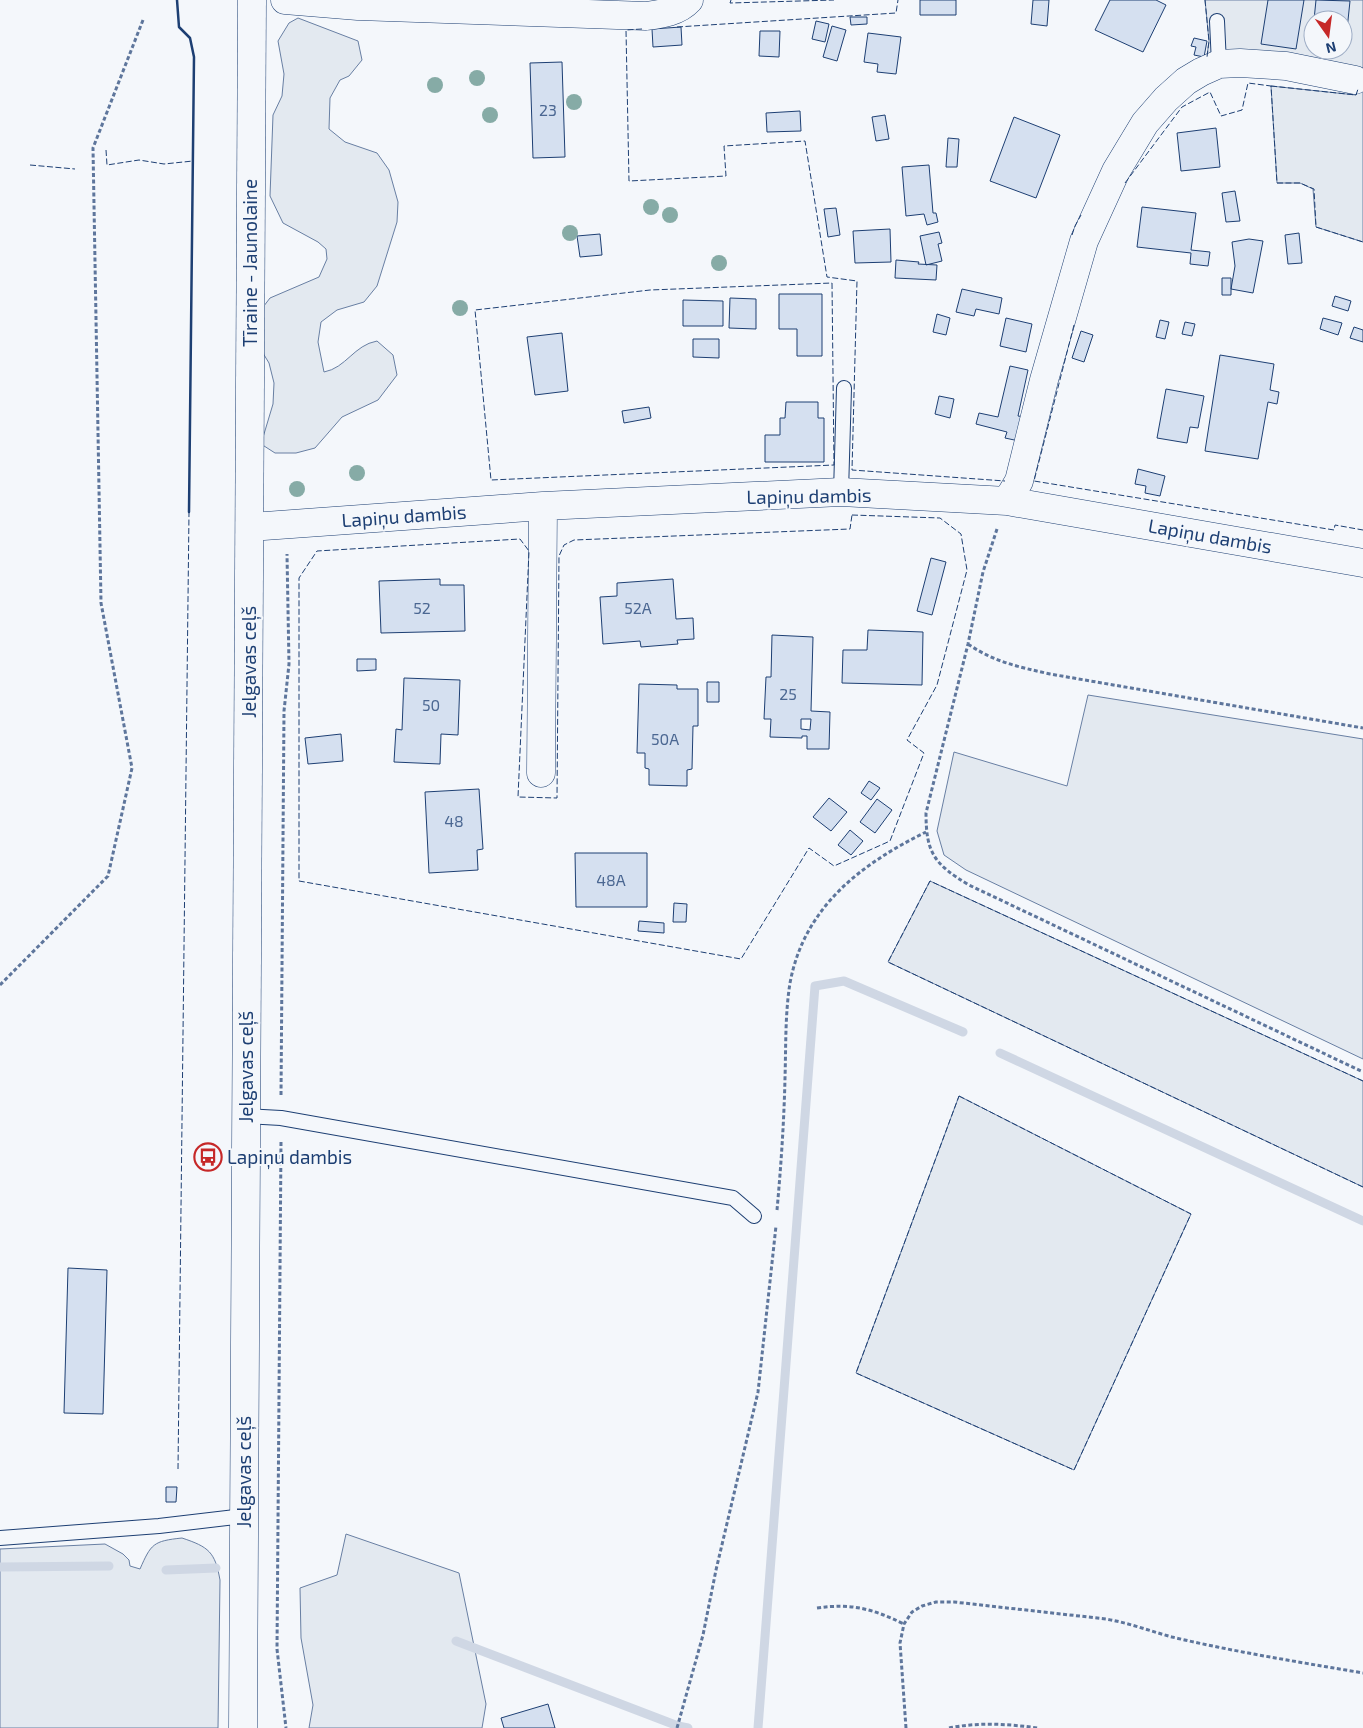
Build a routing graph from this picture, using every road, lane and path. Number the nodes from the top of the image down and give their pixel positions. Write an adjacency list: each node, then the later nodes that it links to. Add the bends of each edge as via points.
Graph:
1 (252, 0): 13 (street, Tīraine - Jaunolaine)
2 (285, 0): 3 (street, via 358,6 646,16 684,6)
3 (688, 0)
4 (143, 20): 19 (path, via 93,148 101,603 132,768 108,876)
5 (1217, 21): 6 (lane)
6 (1219, 64): 7 (street, via 1286,66); 10 (street, via 1186,81 1166,99 1145,124 1116,171 1084,241 1019,481)
7 (1355, 80)
8 (844, 388): 9 (lane)
9 (841, 492): 10 (street, Lapiņu dambis); 11 (street, Lapiņu dambis)
10 (1007, 501): 14 (street, Lapiņu dambis); 15 (path, via 983,572)
11 (542, 506): 12 (street, Lapiņu dambis); 17 (street)
12 (287, 524): 13 (street, Lapiņu dambis); 22 (path, via 289,664 284,711)
13 (250, 527): 21 (street, Jelgavas ceļš)
14 (1363, 563)
15 (968, 644): 16 (path, via 984,655 1013,666 1050,674); 18 (path, via 926,813)
16 (1363, 728)
17 (541, 773)
18 (926, 832): 20 (path, via 931,852 938,862 969,885); 23 (path, via 873,862 831,899 816,917 796,960 787,1009 785,1101)
19 (0, 985)
20 (1363, 1072)
21 (246, 1116): 22 (lane); 26 (street, Jelgavas ceļš)
22 (281, 1118): 24 (lane, via 733,1198); 32 (path, via 277,1649)
23 (777, 1211)
24 (754, 1216)
25 (776, 1220): 33 (path, via 758,1392 703,1635)
26 (244, 1516): 27 (lane); 31 (street, Jelgavas ceļš)
27 (0, 1538)
28 (817, 1608): 29 (path, via 865,1608)
29 (904, 1624): 30 (path, via 912,1612 936,1602 1056,1612 1106,1618 1238,1651); 34 (path, via 900,1643)
30 (1363, 1673)
31 (243, 1728)
32 (286, 1728)
33 (677, 1728)
34 (906, 1728)
35 (949, 1728): 36 (path, via 1001,1723)
36 (1038, 1728)

